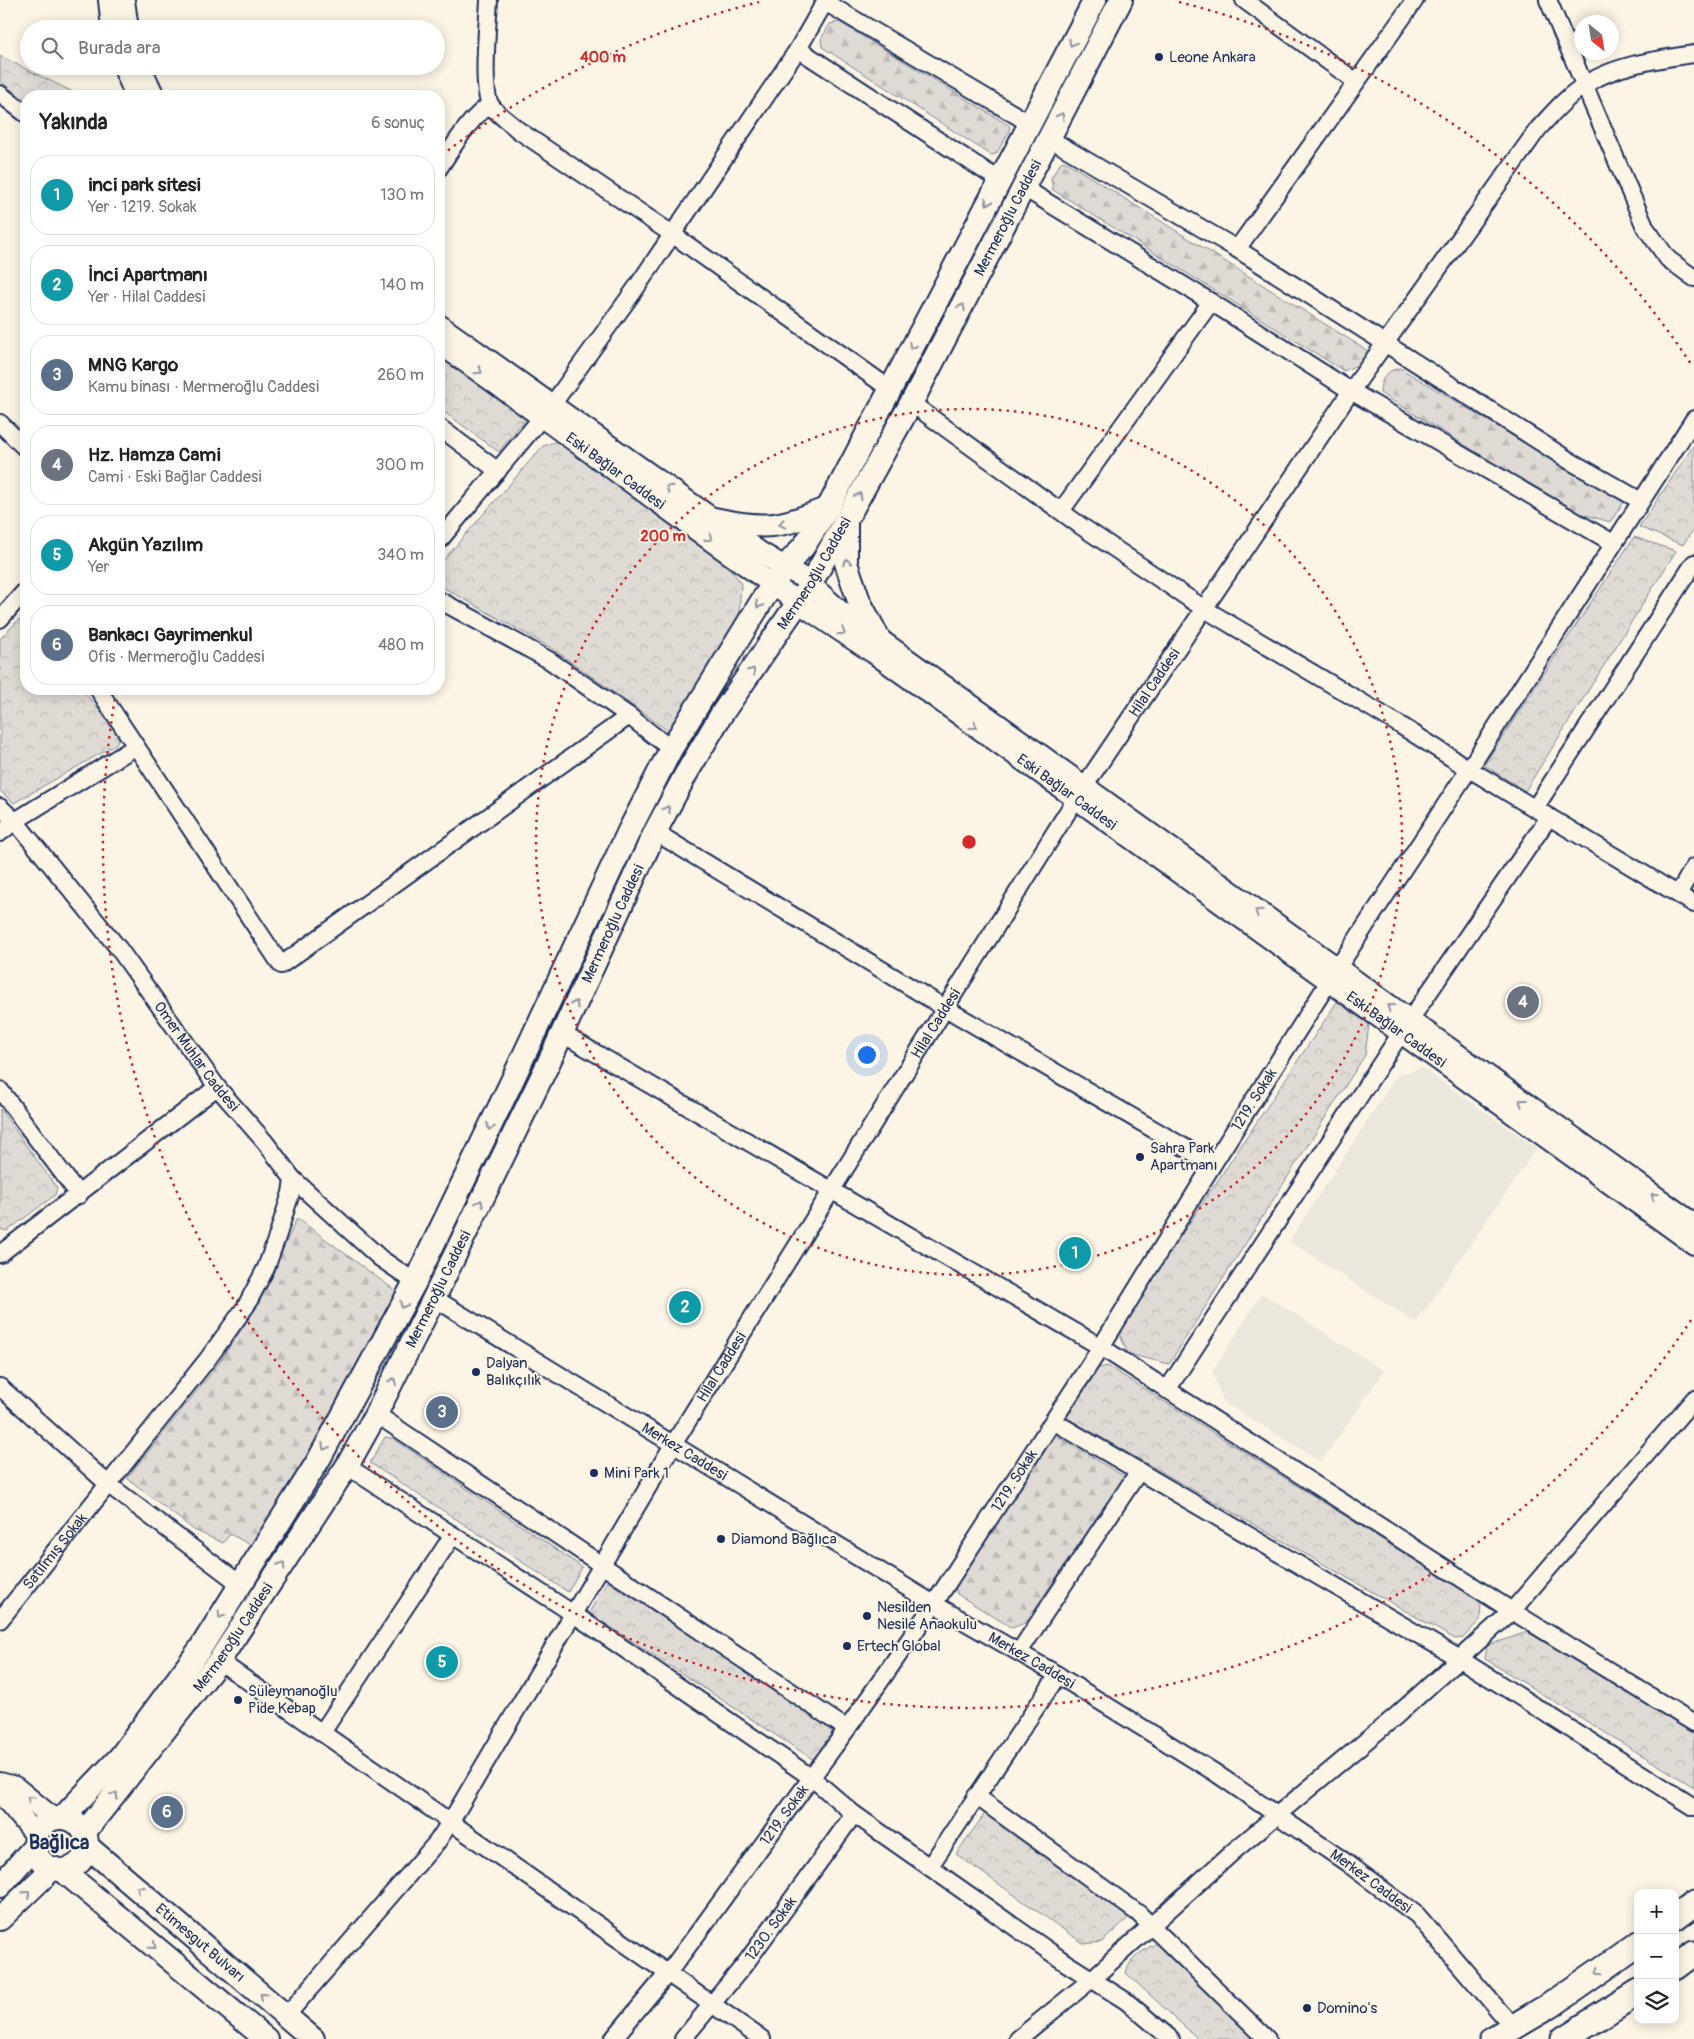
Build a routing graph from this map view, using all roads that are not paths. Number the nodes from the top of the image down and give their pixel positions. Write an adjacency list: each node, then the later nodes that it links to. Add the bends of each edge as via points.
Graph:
1 (109, 0): 10 (street)
2 (124, 0): 11 (street)
3 (489, 0): 21 (street, via 486,74)
4 (1095, 0): 23 (main road, Mermeroğlu Caddesi, one-way to 23)
5 (1121, 0): 24 (main road, Mermeroğlu Caddesi, one-way to 5)
6 (1244, 0): 16 (street)
7 (1416, 0): 16 (street)
8 (1548, 0): 17 (street)
9 (826, 1): 12 (street); 23 (street)
10 (111, 20)
11 (127, 20)
12 (798, 49): 26 (street); 28 (street)
13 (1694, 54): 17 (street, via 1647,62)
14 (127, 75): 18 (street)
15 (144, 75): 19 (street)
16 (1355, 81): 29 (street)
17 (1585, 84): 30 (street, via 1650,238 1668,259); 33 (street, Hilal Caddesi, via 1538,129)
18 (133, 90)
19 (151, 90)
20 (0, 94): 22 (street)
21 (490, 104): 25 (street, via 470,122); 28 (street, via 518,130)
22 (20, 109)
23 (1029, 123): 26 (main road, Mermeroğlu Caddesi)
24 (1050, 139): 27 (main road, Mermeroğlu Caddesi); 29 (street)
25 (445, 159)
26 (999, 180): 35 (main road, Mermeroğlu Caddesi, one-way to 35)
27 (1024, 188): 31 (street); 37 (main road, Mermeroğlu Caddesi, one-way to 27)
28 (672, 234): 35 (street); 38 (street)
29 (1237, 249): 33 (street)
30 (1694, 278)
31 (1211, 302): 36 (street); 45 (street)
32 (445, 330): 38 (street, Eski Bağlar Caddesi)
33 (1384, 343): 36 (street, Hilal Caddesi); 44 (street, via 1570,461)
34 (445, 347): 38 (street, Eski Bağlar Caddesi, one-way to 38)
35 (890, 389): 46 (main road, Mermeroğlu Caddesi)
36 (1350, 391): 49 (street); 57 (street, Hilal Caddesi)
37 (911, 403): 45 (street); 46 (main road, Mermeroğlu Caddesi, one-way to 37)
38 (548, 410): 43 (street); 47 (street, Eski Bağlar Caddesi, one-way to 38); 52 (street, Eski Bağlar Caddesi, one-way to 52)
39 (1694, 419): 44 (street, 1219. Sokak)
40 (0, 423): 42 (street)
41 (445, 431): 43 (street)
42 (20, 443)
43 (498, 471): 48 (street)
44 (1641, 501): 49 (street, 1219. Sokak)
45 (1061, 511): 57 (street)
46 (837, 514): 47 (main road, one-way to 47, via 771,527); 51 (main road, Mermeroğlu Caddesi); 53 (main road, Mermeroğlu Caddesi); 59 (main road, one-way to 46, via 859,601 846,563)
47 (714, 519): 51 (street, Eski Bağlar Caddesi)
48 (445, 534)
49 (1613, 543): 64 (street, 1219. Sokak)
50 (1694, 563): 67 (street)
51 (785, 567): 52 (main road, Mermeroğlu Caddesi); 53 (street, Eski Bağlar Caddesi)
52 (772, 585): 56 (street, Eski Bağlar Caddesi); 63 (main road, Mermeroğlu Caddesi, one-way to 63)
53 (810, 585): 56 (main road, Mermeroğlu Caddesi); 59 (street, Eski Bağlar Caddesi)
54 (20, 597): 58 (street)
55 (445, 603): 61 (street, via 549,660)
56 (798, 604): 65 (street, Eski Bağlar Caddesi, one-way to 65); 70 (main road, Mermeroğlu Caddesi, one-way to 56, via 721,715)
57 (1203, 608): 64 (street, via 1400,724); 65 (street, Hilal Caddesi)
58 (0, 619)
59 (879, 639): 65 (street, Eski Bağlar Caddesi)
60 (102, 695): 62 (street)
61 (629, 716): 62 (street, via 281,965); 63 (street)
62 (135, 747): 69 (street)
63 (671, 748): 88 (main road, Mermeroğlu Caddesi, one-way to 88)
64 (1469, 769): 67 (street); 75 (street, 1219. Sokak)
65 (1079, 793): 75 (street, Eski Bağlar Caddesi); 76 (street, Hilal Caddesi)
66 (0, 806): 69 (street, Omer Muhlar Caddesi)
67 (1534, 808): 68 (street)
68 (1549, 817): 73 (street); 77 (street)
69 (15, 821): 71 (street); 79 (street, Omer Muhlar Caddesi, via 119,949)
70 (655, 832): 76 (street); 78 (main road, Mermeroğlu Caddesi, one-way to 70)
71 (0, 833)
72 (1694, 867): 73 (street)
73 (1678, 894): 74 (street)
74 (1694, 904)
75 (1334, 974): 77 (street, Eski Bağlar Caddesi); 81 (street, 1219. Sokak)
76 (945, 1008): 81 (street); 83 (street, Hilal Caddesi)
77 (1405, 1027): 85 (street, one-way to 77); 86 (street, Eski Bağlar Caddesi); 92 (street)
78 (562, 1033): 83 (street); 89 (main road, Mermeroğlu Caddesi, one-way to 78)
79 (217, 1087): 82 (street, Omer Muhlar Caddesi); 84 (street)
80 (0, 1090): 84 (street)
81 (1213, 1164): 90 (street, 1219. Sokak)
82 (292, 1179): 88 (street, Omer Muhlar Caddesi, via 380,1258); 99 (street, Satılmış Sokak, via 291,1193 266,1268 246,1306)
83 (831, 1191): 90 (street); 96 (street, Hilal Caddesi)
84 (78, 1195): 87 (street)
85 (1694, 1224)
86 (1694, 1244)
87 (2, 1250)
88 (415, 1282): 102 (main road, Mermeroğlu Caddesi, one-way to 102, via 318,1460)
89 (434, 1298): 94 (main road, Mermeroğlu Caddesi, one-way to 89); 96 (street, Merkez Caddesi)
90 (1101, 1347): 92 (street); 95 (street, 1219. Sokak)
91 (0, 1387): 99 (street)
92 (1167, 1390): 104 (street)
93 (1694, 1398): 104 (street)
94 (376, 1414): 97 (main road, Mermeroğlu Caddesi); 101 (street)
95 (1053, 1421): 98 (street); 103 (street, 1219. Sokak)
96 (674, 1443): 101 (street, Hilal Caddesi); 103 (street, Merkez Caddesi)
97 (347, 1466): 100 (street); 109 (main road, Mermeroğlu Caddesi, one-way to 97)
98 (1138, 1471): 107 (street); 108 (street)
99 (109, 1484): 102 (street); 106 (street, Satılmış Sokak)
100 (452, 1535): 105 (street); 113 (street)
101 (602, 1565): 105 (street, Hilal Caddesi); 112 (street)
102 (240, 1584): 120 (main road, Mermeroğlu Caddesi, one-way to 120, via 200,1648 120,1756)
103 (934, 1604): 107 (street, Merkez Caddesi); 112 (street, 1219. Sokak)
104 (1512, 1611): 108 (street); 111 (street)
105 (572, 1613): 114 (street); 121 (street, Hilal Caddesi)
106 (0, 1620)
107 (1019, 1652): 110 (street, Merkez Caddesi)
108 (1460, 1659): 117 (street); 119 (street)
109 (219, 1661): 113 (street); 122 (main road, Mermeroğlu Caddesi, one-way to 109)
110 (1058, 1675): 116 (street); 119 (street, Merkez Caddesi, via 1214,1772)
111 (1694, 1723)
112 (847, 1729): 114 (street, 1219. Sokak)
113 (323, 1731): 121 (street)
114 (812, 1778): 118 (street); 134 (street, 1219. Sokak)
115 (1, 1784): 120 (street, one-way to 115, via 15,1787); 123 (street, via 5,1798)
116 (976, 1796): 124 (street); 130 (street, via 1129,1905)
117 (1694, 1807)
118 (854, 1814): 124 (street); 137 (street, 1230. Sokak)
119 (1276, 1816): 130 (street); 139 (street, Merkez Caddesi, via 1417,1915)
120 (58, 1819): 122 (main road, via 78,1825); 123 (main road, via 40,1828)
121 (450, 1821): 134 (street); 138 (street, Hilal Caddesi, via 437,1842)
122 (86, 1839): 125 (main road, via 83,1857 77,1863); 138 (main road, Etimesgut Bulvarı, one-way to 122)
123 (36, 1841): 125 (main road, via 42,1862); 126 (main road)
124 (930, 1866): 135 (street)
125 (57, 1869): 129 (main road, one-way to 125); 140 (main road, one-way to 140)
126 (0, 1886)
127 (1694, 1904): 128 (main road)
128 (1679, 1915)
129 (0, 1919)
130 (1151, 1926): 135 (street); 147 (street)
131 (1634, 1947): 139 (main road, one-way to 139, via 1551,2005)
132 (1694, 1953): 133 (main road)
133 (1679, 1964)
134 (668, 1973): 137 (street); 142 (street, 1219. Sokak)
135 (1092, 1979): 145 (street); 146 (street, via 1126,2001)
136 (1634, 1995): 148 (main road)
137 (712, 2005): 143 (street, 1230. Sokak); 144 (street)
138 (286, 2016): 141 (main road, Etimesgut Bulvarı)
139 (1503, 2033)
140 (266, 2039)
141 (313, 2039)
142 (613, 2039)
143 (684, 2039)
144 (762, 2039)
145 (1018, 2039)
146 (1171, 2039)
147 (1267, 2039)
148 (1564, 2039)

